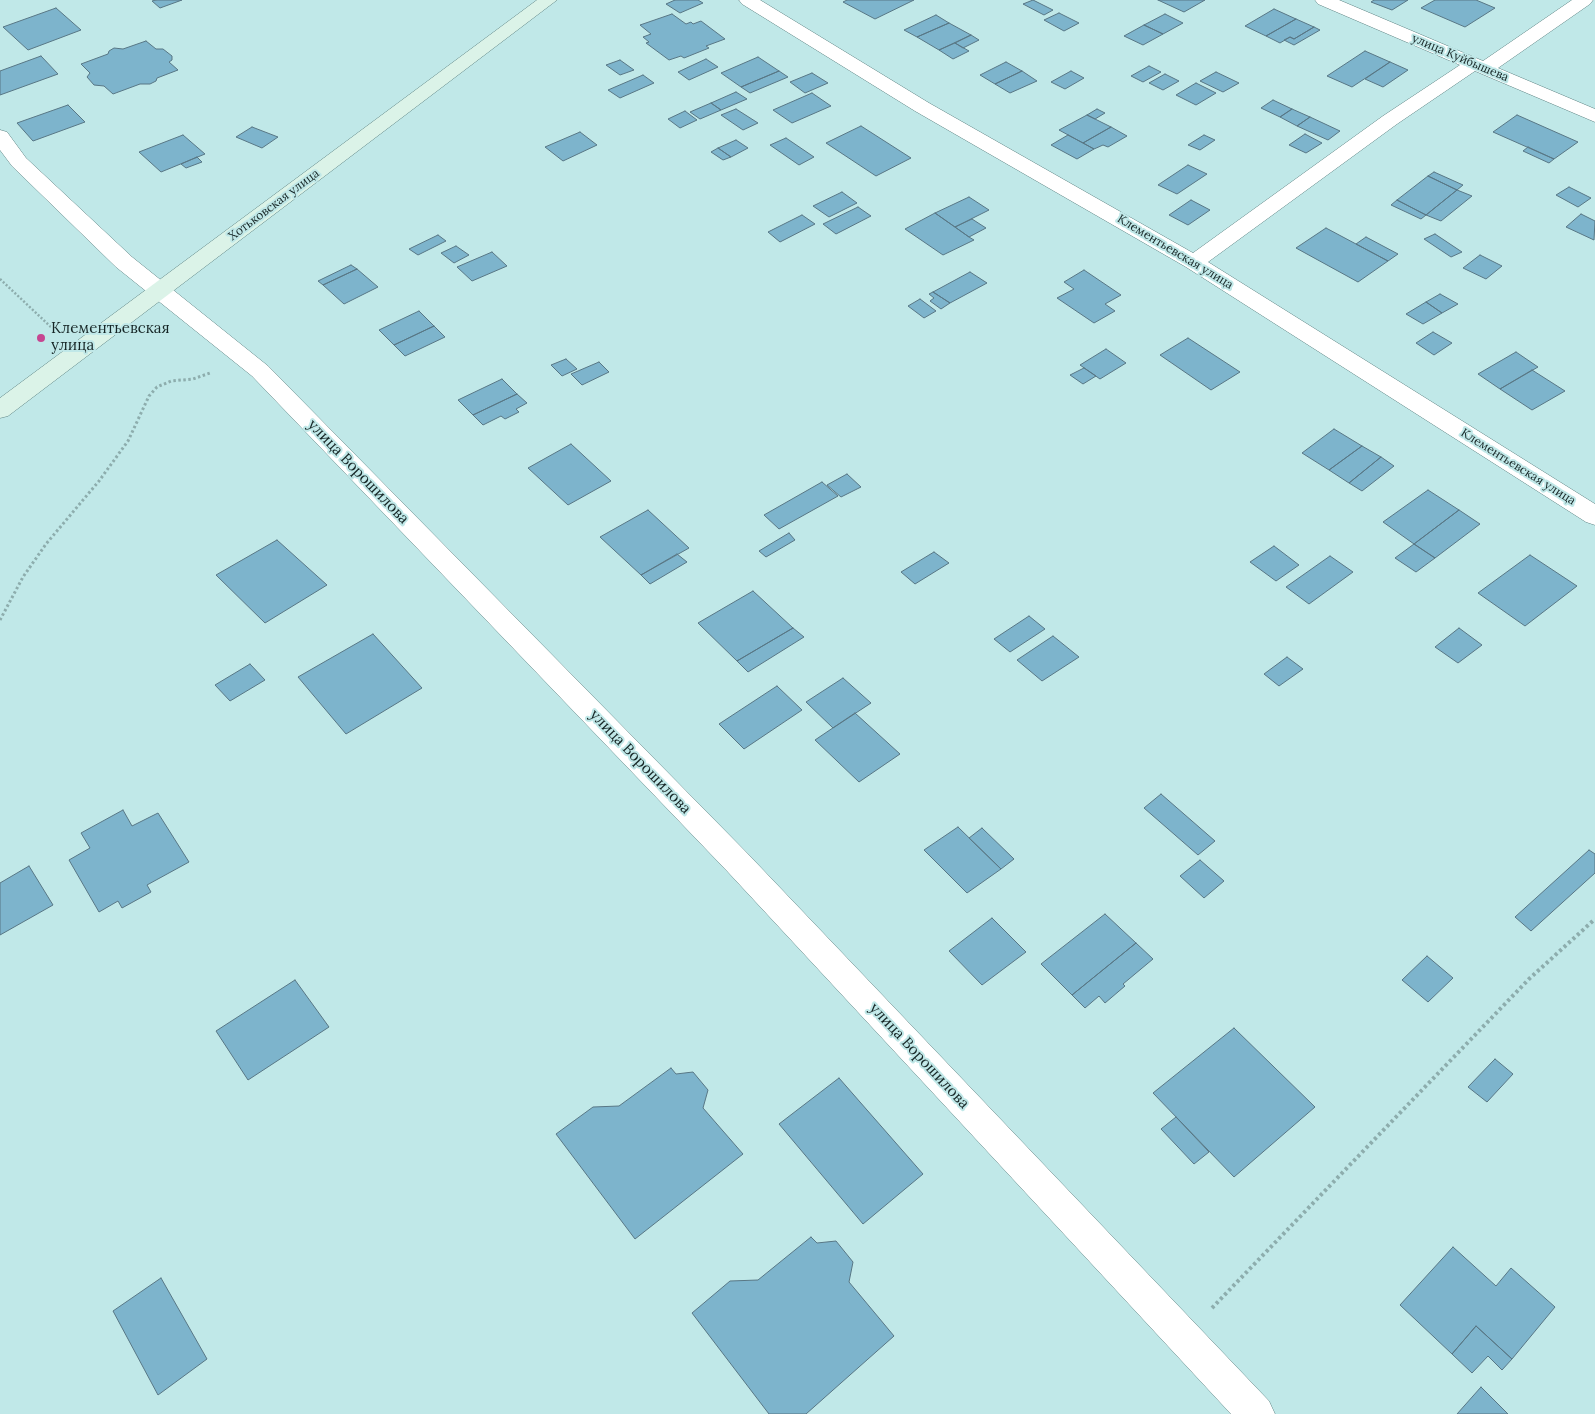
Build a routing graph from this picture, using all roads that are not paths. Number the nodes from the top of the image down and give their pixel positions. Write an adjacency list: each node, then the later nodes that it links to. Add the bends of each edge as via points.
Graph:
1 (548, 0): 9 (main road, Хотьковская улица)
2 (748, 0): 8 (street, Клементьевская улица, via 922,106)
3 (1324, 0): 5 (street, улица Куйбышева)
4 (1584, 0): 5 (street)
5 (1480, 66): 6 (street, улица Куйбышева); 8 (street, via 1390,120)
6 (1595, 116)
7 (0, 136): 9 (street, улица Ворошилова, via 19,162 48,191)
8 (1194, 262): 11 (street, Клементьевская улица)
9 (160, 291): 10 (main road, Хотьковская улица); 12 (street, улица Ворошилова, via 260,371 737,862)
10 (0, 410)
11 (1595, 516)
12 (1256, 1414)

